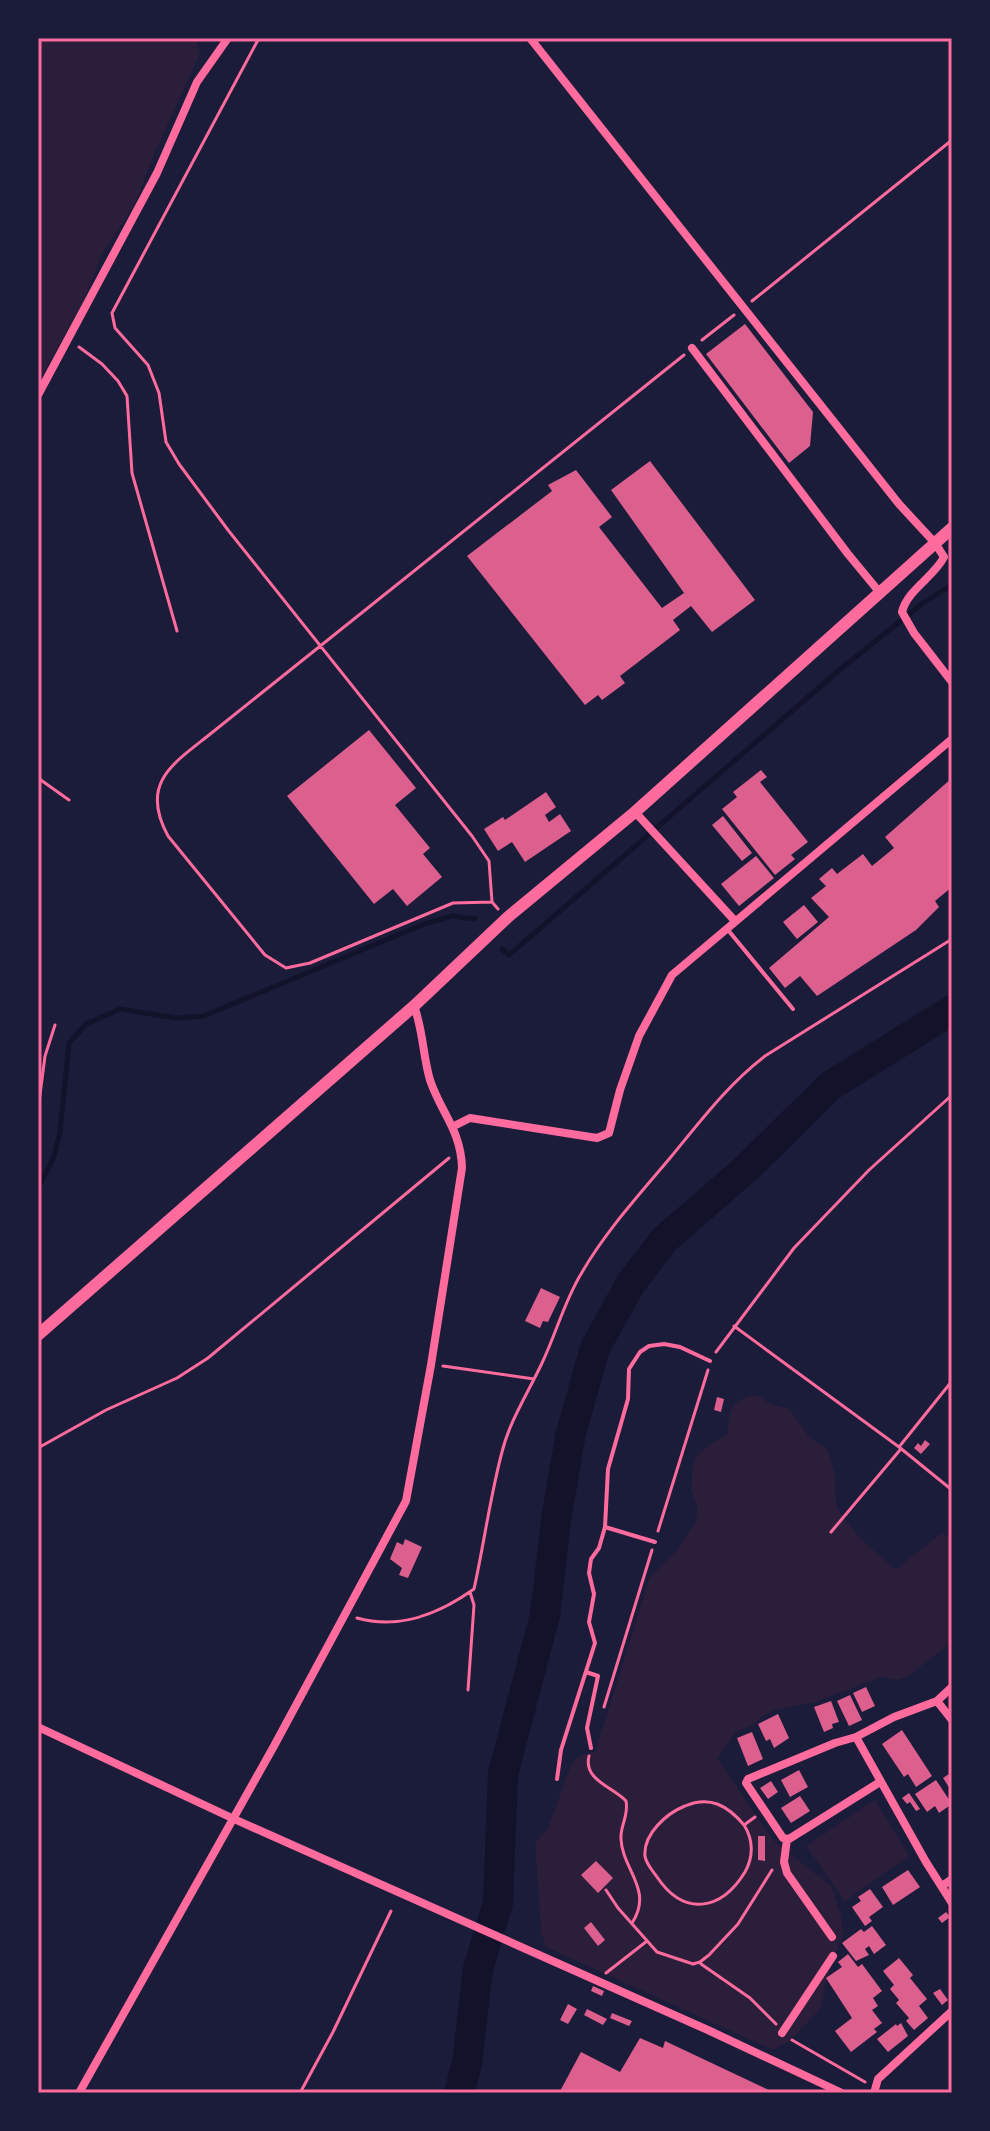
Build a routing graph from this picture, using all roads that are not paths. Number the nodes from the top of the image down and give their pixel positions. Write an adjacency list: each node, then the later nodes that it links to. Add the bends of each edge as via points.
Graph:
1 (228, 38): 4 (street, via 197,82 157,173)
2 (530, 38): 6 (street)
3 (692, 348): 7 (street)
4 (38, 395)
5 (952, 528): 6 (highway)
6 (935, 543): 7 (highway); 8 (street, via 944,557 902,612)
7 (881, 594): 10 (highway)
8 (952, 682)
9 (952, 739): 11 (street)
10 (635, 812): 11 (street); 13 (highway, via 508,917)
11 (735, 921): 12 (street)
12 (726, 928): 14 (lane); 15 (street, via 665,986 639,1036 609,1133 597,1138 470,1118)
13 (414, 1006): 15 (street, via 431,1083); 16 (highway)
14 (793, 1009)
15 (454, 1126): 29 (street, via 462,1168 406,1501)
16 (38, 1335)
17 (710, 1361): 18 (lane, via 664,1344 649,1346 633,1360 608,1469)
18 (605, 1527): 19 (lane); 20 (lane, via 589,1573 594,1594 589,1622 595,1643)
19 (655, 1542)
20 (586, 1672): 26 (lane, via 598,1676 587,1728); 27 (lane)
21 (952, 1687): 22 (street)
22 (937, 1701): 23 (street); 25 (street)
23 (952, 1720)
24 (38, 1727): 29 (street)
25 (856, 1737): 28 (street); 30 (street, via 748,1779)
26 (591, 1748)
27 (557, 1779)
28 (880, 1782): 30 (street); 32 (street)
29 (234, 1819): 38 (street); 39 (street)
30 (787, 1839): 34 (street, via 784,1860 794,1884)
31 (952, 1879): 32 (street)
32 (942, 1886): 33 (street)
33 (952, 1903)
34 (832, 1937)
35 (833, 1956): 37 (street)
36 (952, 2011): 40 (street, via 878,2079)
37 (782, 2033)
38 (79, 2093)
39 (842, 2093)
40 (876, 2093)

